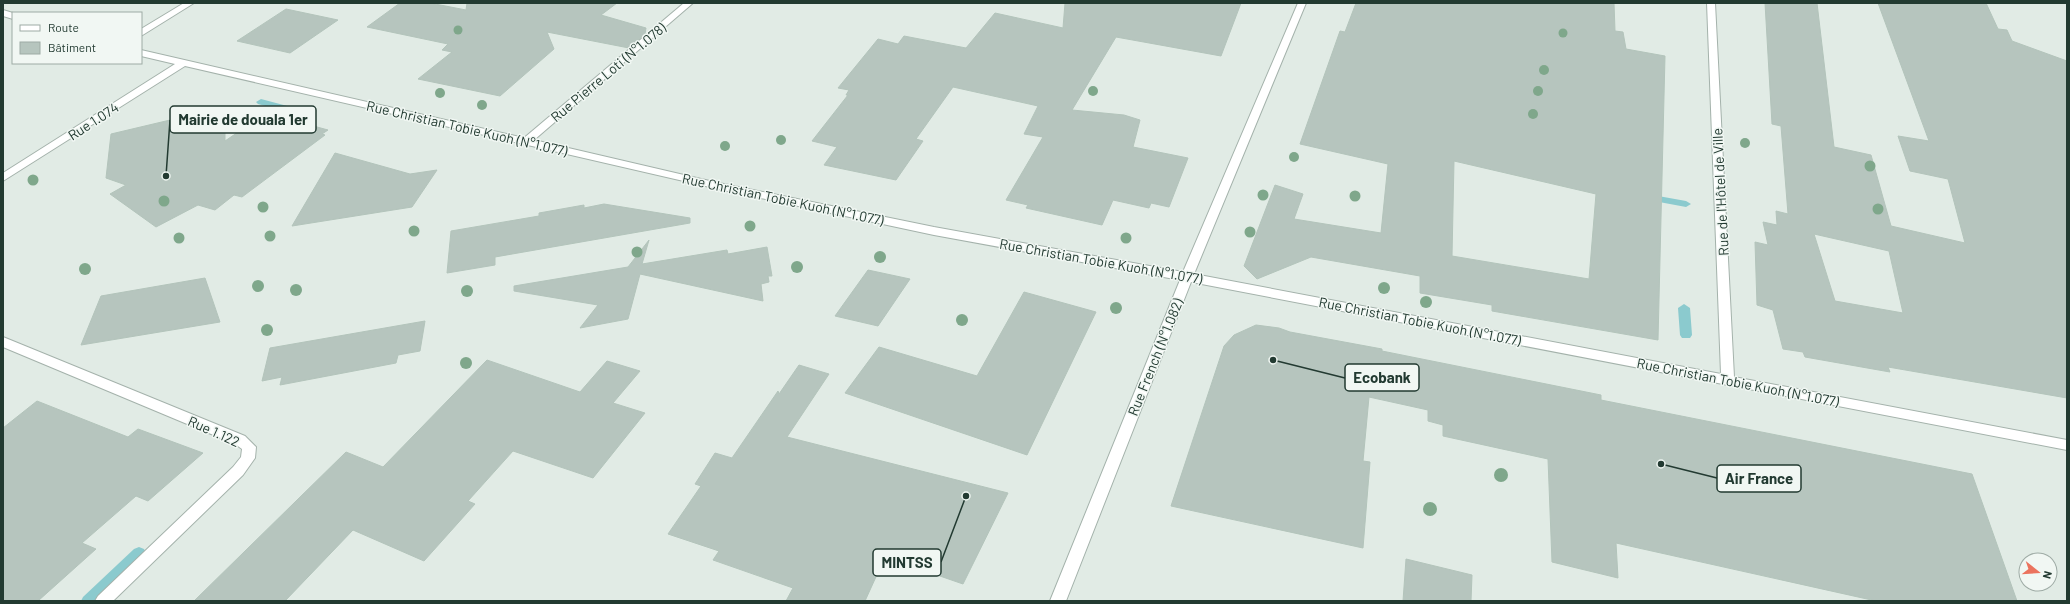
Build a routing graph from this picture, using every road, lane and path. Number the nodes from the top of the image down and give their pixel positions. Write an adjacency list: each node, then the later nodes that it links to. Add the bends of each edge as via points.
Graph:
1 (190, 3): 5 (street)
2 (689, 3): 8 (street, Rue Pierre Loti (N°1.078))
3 (1302, 3): 10 (street, Rue French (N°1.082))
4 (1712, 3): 12 (street, Rue de l'Hôtel de Ville)
5 (142, 32)
6 (142, 53): 7 (street, Rue Christian Tobie Kuoh (N°1.077))
7 (184, 63): 8 (street, Rue Christian Tobie Kuoh (N°1.077)); 9 (street, Rue 1.074)
8 (527, 141): 10 (street, Rue Christian Tobie Kuoh (N°1.077), via 714,185 934,231)
9 (3, 178)
10 (1187, 277): 12 (street, Rue Christian Tobie Kuoh (N°1.077)); 15 (street, Rue French (N°1.082))
11 (3, 342): 14 (street, Rue 1.122, via 240,440 249,447 248,458 238,471)
12 (1728, 380): 13 (street, Rue Christian Tobie Kuoh (N°1.077))
13 (2067, 445)
14 (103, 601)
15 (1058, 601)

